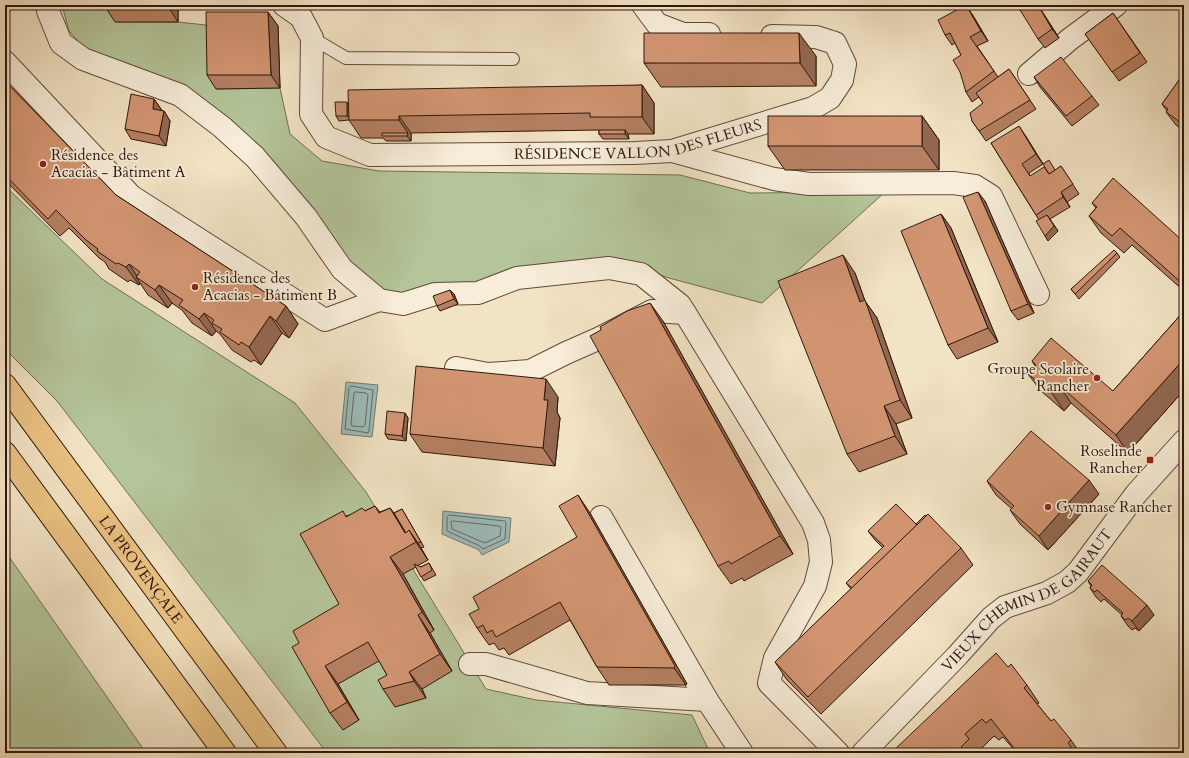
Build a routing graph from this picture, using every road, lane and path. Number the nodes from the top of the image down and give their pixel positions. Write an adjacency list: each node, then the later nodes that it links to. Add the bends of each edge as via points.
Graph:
1 (48, 5): 13 (street, via 61,44 83,59 180,95 222,127 255,157 306,217 342,269)
2 (284, 5): 7 (street, RÉSIDENCE VALLON DES FLEURS, via 301,17)
3 (643, 5): 5 (street, via 657,24 683,34)
4 (1116, 5): 10 (street)
5 (730, 35)
6 (754, 35): 11 (street, RÉSIDENCE VALLON DES FLEURS, via 816,37 834,43 845,64 842,80 830,98 813,108)
7 (312, 38): 8 (lane, via 346,58); 11 (street, RÉSIDENCE VALLON DES FLEURS, via 311,114 326,137 370,155)
8 (514, 59)
9 (5, 62): 13 (street, via 131,196 318,316 325,320)
10 (1029, 74)
11 (672, 151): 12 (street, via 774,179 809,184 953,183 976,186 991,196)
12 (1038, 294)
13 (379, 300): 14 (street, via 403,304 435,294 478,293 518,278 609,268 642,274 680,304)
14 (685, 313): 15 (street, via 652,311 530,372 488,374); 25 (street, via 813,523 820,540 822,562 815,586 775,658 769,683)
15 (456, 368)
16 (5, 385): 23 (highway, LA PROVENÇALE)
17 (1184, 441): 26 (street, VIEUX CHEMIN DE GAIRAUT, via 1136,494 1078,572 1067,582 1046,593 1005,607 991,618)
18 (5, 453): 22 (highway)
19 (601, 517): 21 (street)
20 (470, 664): 21 (street, via 486,664 587,694)
21 (707, 700): 24 (street)
22 (225, 753)
23 (276, 753)
24 (742, 753)
25 (838, 753)
26 (863, 753)

